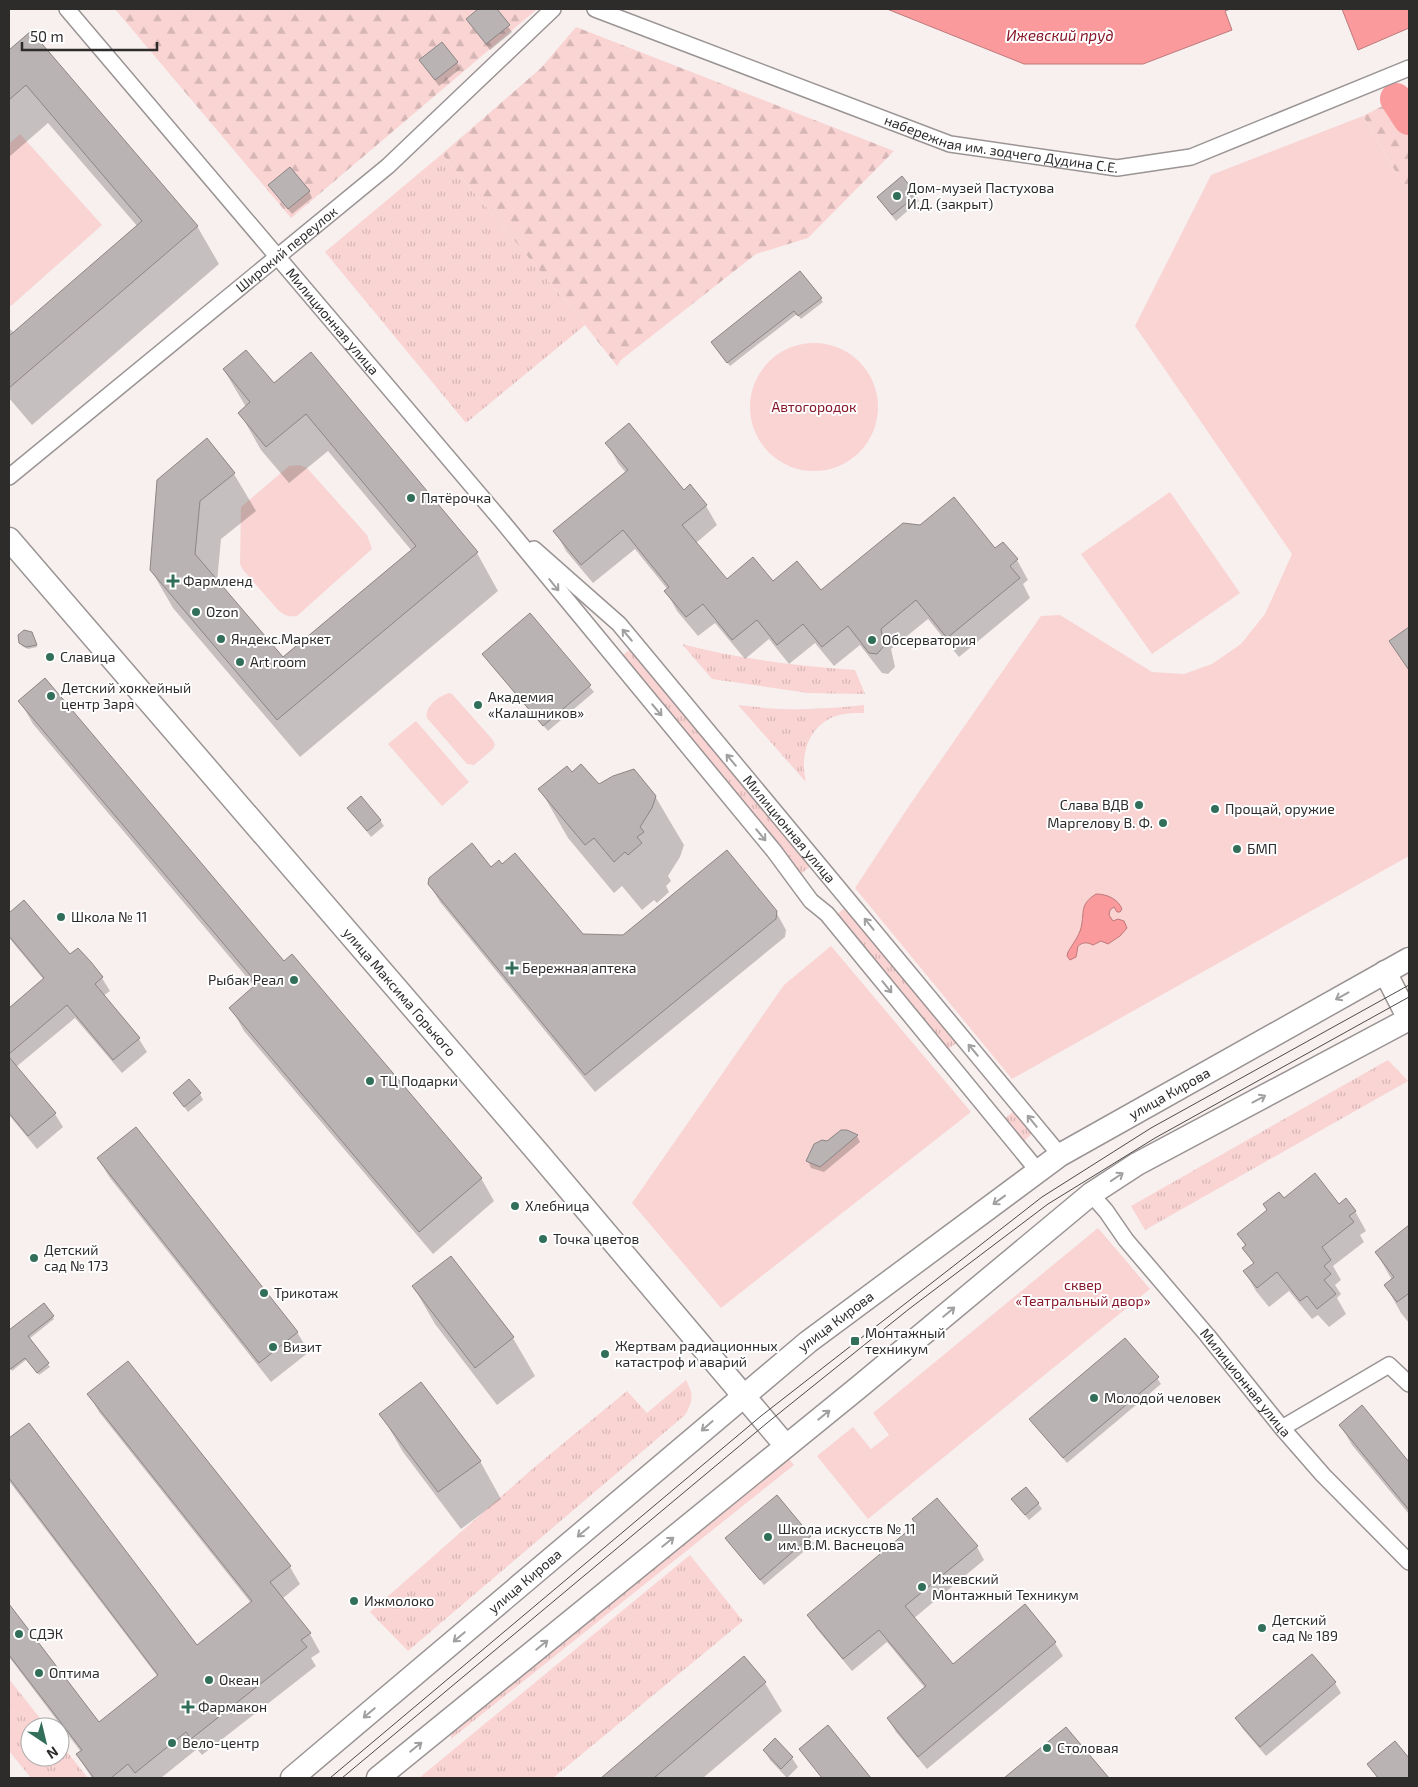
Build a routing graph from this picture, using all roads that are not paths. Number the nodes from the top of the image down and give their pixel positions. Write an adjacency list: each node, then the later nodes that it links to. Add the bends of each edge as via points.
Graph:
1 (67, 9): 5 (street, Милиционная улица)
2 (553, 9): 5 (street, Широкий переулок, via 388,166)
3 (595, 9): 4 (street, набережная им. зодчего Дудина С.Е., via 950,144 1118,168 1191,157)
4 (1409, 68)
5 (276, 256): 6 (street, Широкий переулок); 7 (street, Милиционная улица)
6 (9, 477)
7 (501, 520): 12 (street, Милиционная улица, one-way to 7, via 619,624); 13 (street, Милиционная улица, one-way to 13, via 811,901 827,914)
8 (9, 539): 16 (main road, улица Максима Горького)
9 (1409, 960): 10 (main road, улица Кирова)
10 (1385, 972): 11 (main road); 12 (main road, улица Кирова, one-way to 12)
11 (1409, 1019): 14 (main road, one-way to 11, via 1137,1164)
12 (1060, 1155): 13 (main road, улица Кирова)
13 (1038, 1171): 16 (main road, улица Кирова, one-way to 16, via 808,1342)
14 (1092, 1194): 17 (street, Милиционная улица, via 1126,1240); 18 (main road, one-way to 14)
15 (1409, 1384): 17 (street, via 1389,1365)
16 (744, 1395): 18 (main road, улица Максима Горького); 20 (main road, улица Кирова, one-way to 20)
17 (1282, 1428): 19 (street, Милиционная улица, via 1323,1475)
18 (786, 1446): 21 (main road, one-way to 18)
19 (1409, 1562)
20 (292, 1778)
21 (378, 1778)

